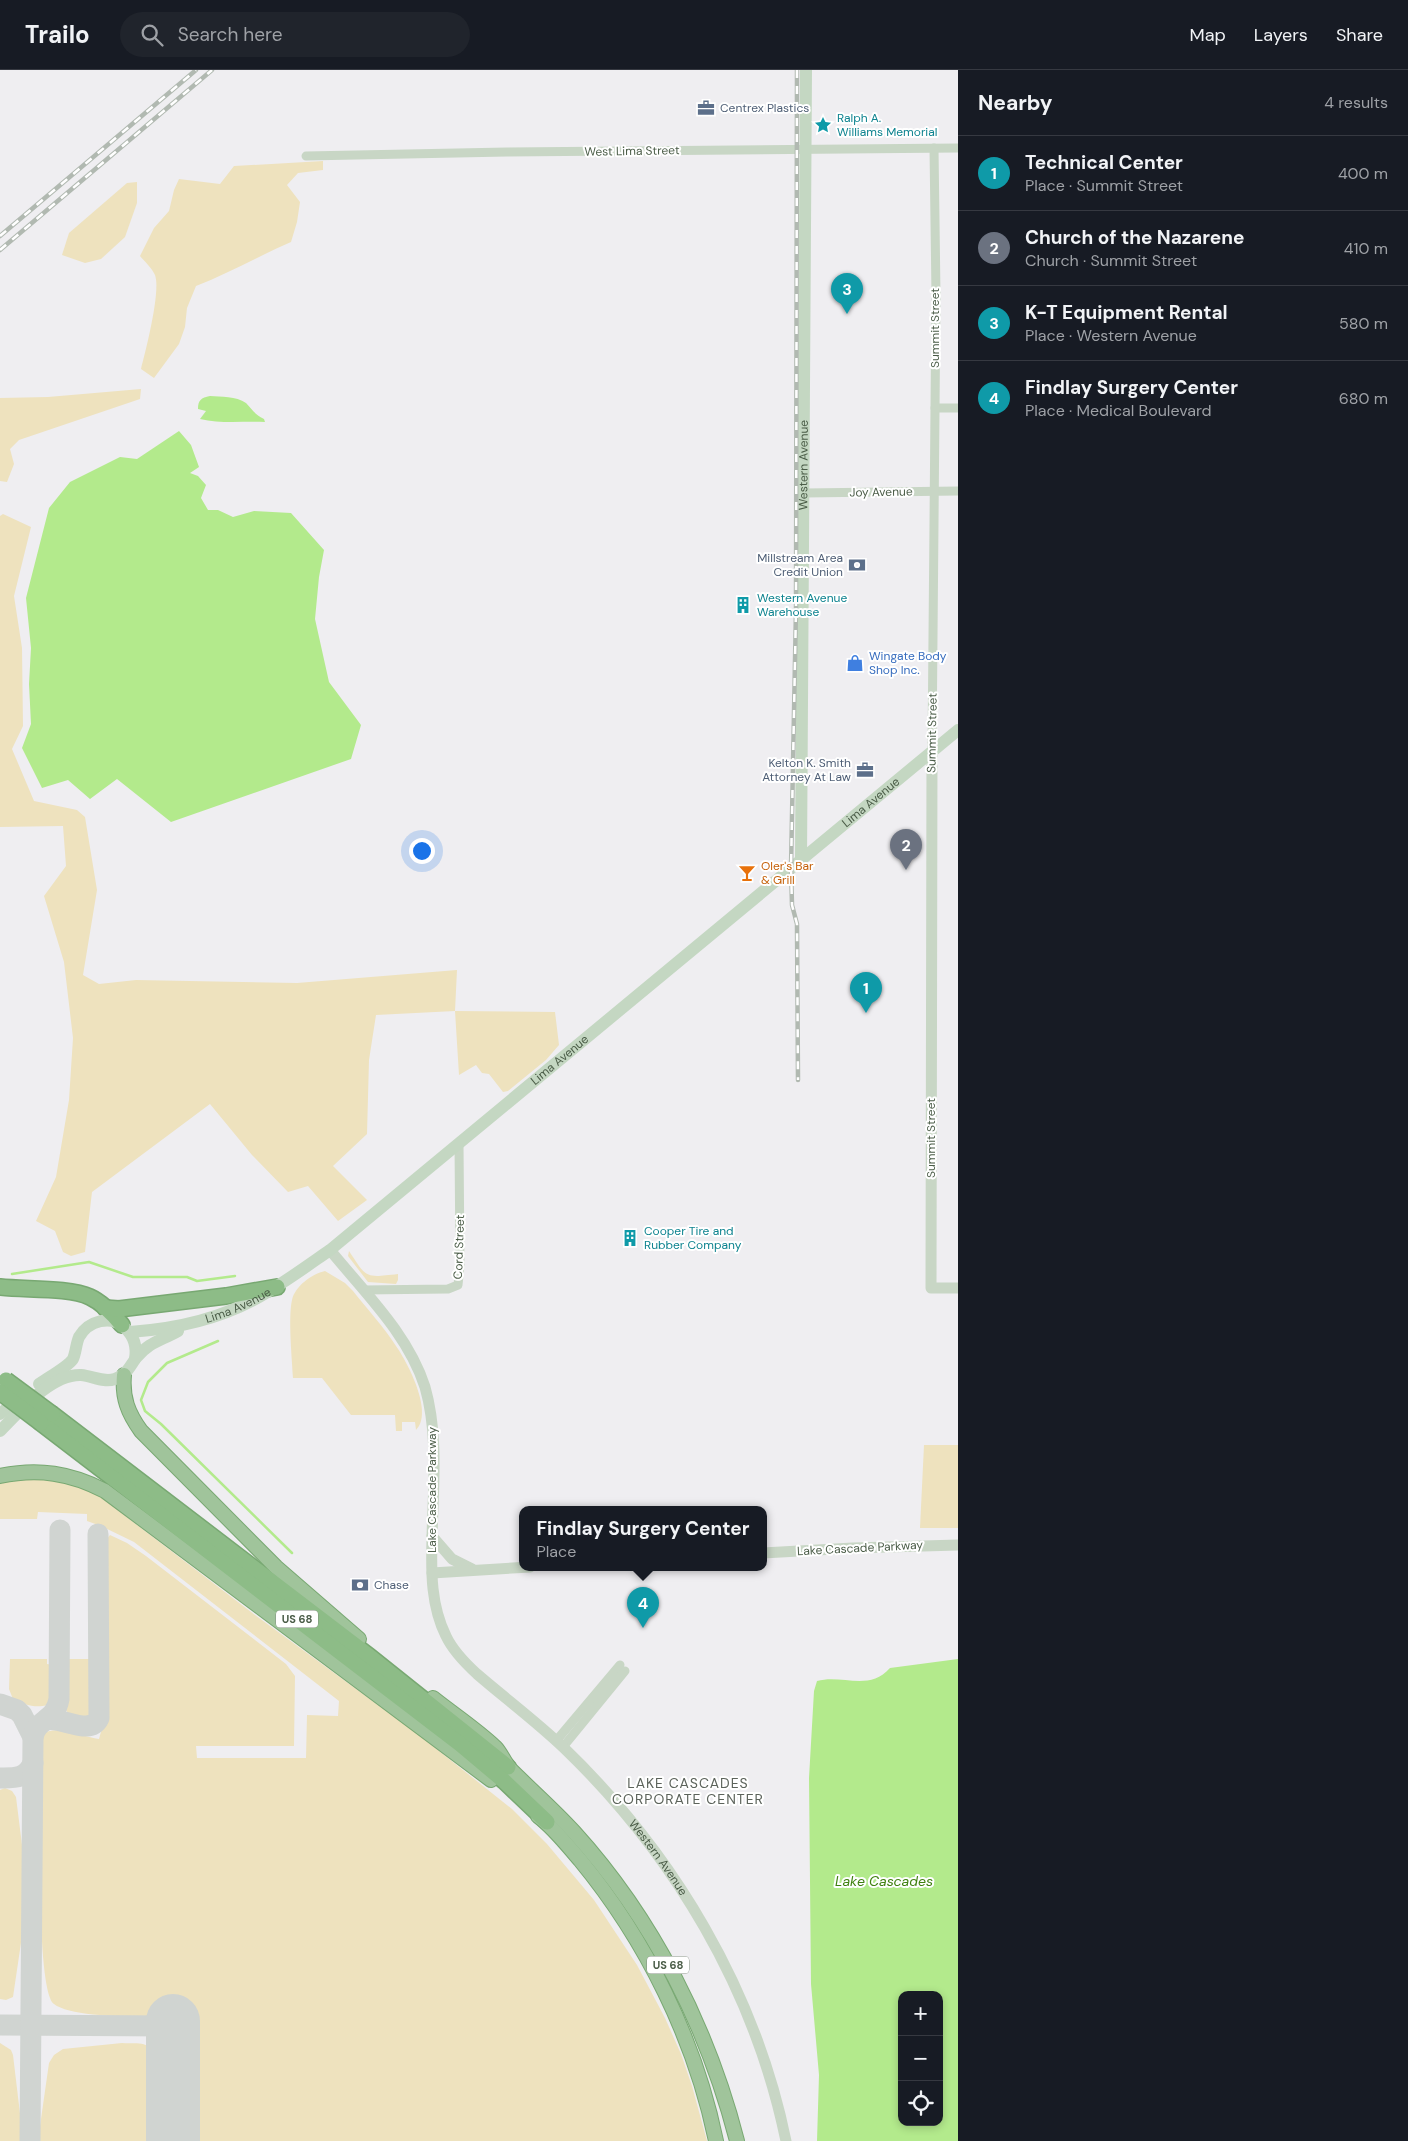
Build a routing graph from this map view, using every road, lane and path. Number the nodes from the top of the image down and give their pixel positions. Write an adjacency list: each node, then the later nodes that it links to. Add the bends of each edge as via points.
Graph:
1 (806, 70): 4 (main road, Western Avenue)
2 (934, 148): 3 (street, West Lima Street); 4 (street, West Lima Street); 6 (street, Summit Street)
3 (958, 148)
4 (806, 149): 5 (street, West Lima Street); 10 (main road, Western Avenue)
5 (306, 156)
6 (935, 408): 7 (street); 8 (street, Summit Street)
7 (958, 408)
8 (934, 491): 9 (street, Joy Avenue); 10 (street, Joy Avenue); 12 (street, Summit Street)
9 (958, 491)
10 (805, 493): 13 (main road, Western Avenue)
11 (958, 730): 12 (main road, Lima Avenue)
12 (932, 751): 13 (main road, Lima Avenue); 18 (street, Summit Street, via 931,1288)
13 (801, 860): 14 (main road, Lima Avenue)
14 (459, 1143): 15 (main road, Lima Avenue); 19 (street, Cord Street, via 458,1285 448,1289)
15 (330, 1250): 17 (main road, Lima Avenue); 19 (street, Lake Cascade Parkway)
16 (0, 1287): 20 (highway, via 76,1293 90,1297)
17 (277, 1287): 20 (highway, via 119,1310); 21 (main road, Lima Avenue, via 240,1306)
18 (958, 1288)
19 (363, 1290): 30 (street, Lake Cascade Parkway, via 412,1356 425,1389 432,1429)
20 (106, 1308): 22 (highway)
21 (188, 1324): 22 (main road, Lima Avenue, via 154,1331); 23 (main road, via 150,1344)
22 (126, 1328): 23 (main road, via 135,1340); 26 (main road, Lima Avenue, via 113,1321 102,1320 92,1324 78,1339 72,1360)
23 (135, 1359): 24 (main road)
24 (124, 1375): 28 (main road, via 106,1380 80,1375 63,1379 44,1388); 38 (highway, via 125,1403 142,1431 276,1567 351,1634 496,1748)
25 (2, 1382): 27 (highway, US 68, bridge)
26 (0, 1414)
27 (46, 1419): 38 (highway, US 68, via 399,1680); 39 (highway, US 68, via 460,1744)
28 (0, 1431)
29 (0, 1476): 39 (highway, via 17,1472 52,1472 105,1491)
30 (432, 1536): 34 (street, via 452,1559); 35 (street, Lake Cascade Parkway)
31 (958, 1545): 32 (street, Lake Cascade Parkway)
32 (767, 1553)
33 (519, 1568): 34 (street)
34 (473, 1570): 35 (street)
35 (432, 1572): 37 (street, Western Avenue, via 439,1620 453,1647 477,1674)
36 (622, 1668): 37 (street)
37 (559, 1744): 42 (street, Western Avenue, via 620,1807 683,1890 701,1920 724,1962 756,2038)
38 (508, 1767): 41 (highway, US 68, via 595,1856 654,1941 702,2033)
39 (547, 1822): 40 (highway, US 68, via 617,1910 656,1976 692,2056)
40 (716, 2141)
41 (737, 2141)
42 (786, 2141)

